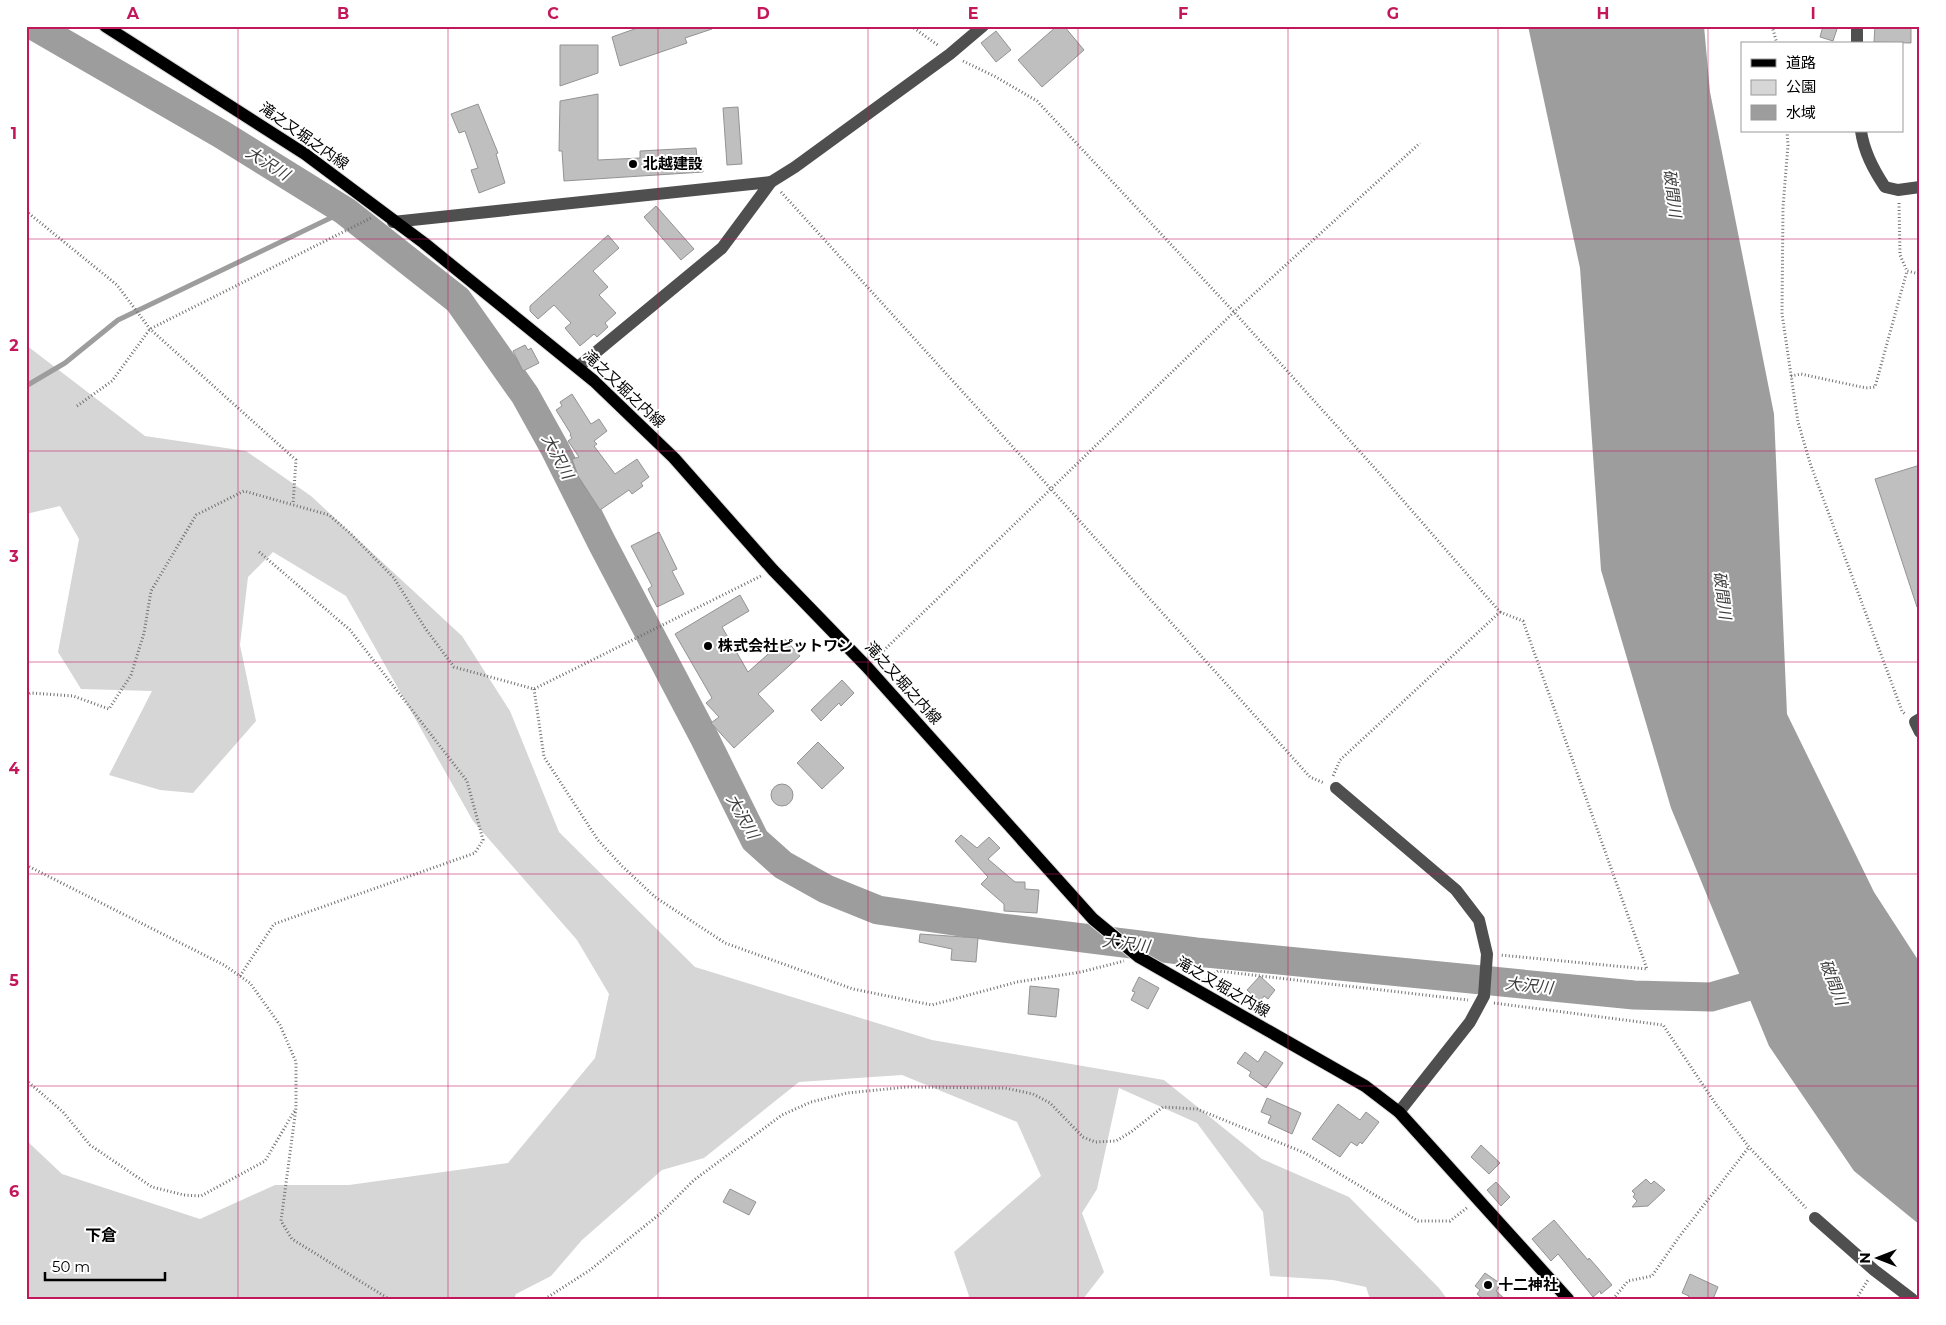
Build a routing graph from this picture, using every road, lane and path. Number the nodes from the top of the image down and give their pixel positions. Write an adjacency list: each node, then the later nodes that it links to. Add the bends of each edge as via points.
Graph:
1 (105, 26): 16 (main road, 滝之又堀之内線, via 305,154)
2 (911, 26): 8 (path)
3 (982, 26): 8 (street)
4 (1772, 26): 6 (path)
5 (1857, 26): 7 (street)
6 (1776, 42)
7 (1857, 42)
8 (950, 54): 12 (street); 20 (path, via 1038,101)
9 (1787, 132): 23 (path, via 1782,314)
10 (1861, 132): 14 (street, via 1872,167 1884,187)
11 (1420, 143): 20 (path)
12 (771, 182): 17 (street); 22 (street, via 722,248); 25 (path)
13 (1920, 187): 14 (street)
14 (1898, 190): 18 (path, via 1900,255)
15 (26, 211): 21 (path, via 117,285)
16 (382, 212): 17 (main road, 滝之又堀之内線); 21 (path)
17 (393, 222): 22 (main road, 滝之又堀之内線, via 424,243)
18 (1907, 271): 19 (path); 23 (path, via 1875,386 1866,388 1801,374)
19 (1920, 274)
20 (1234, 312): 25 (path); 29 (path)
21 (150, 329): 24 (path, via 112,380); 26 (path, via 296,460)
22 (578, 367): 28 (main road, 滝之又堀之内線, via 674,458)
23 (1791, 376): 33 (path, via 1798,422 1810,463 1902,711)
24 (77, 406)
25 (1051, 489): 30 (path); 34 (path, via 1310,777)
26 (293, 504): 31 (path, via 329,516 350,533 394,578 454,667); 32 (path, via 244,491 196,516 151,591 144,633 131,675 109,709 73,696)
27 (258, 551): 38 (path, via 350,630 467,781 483,840 475,853 274,924)
28 (773, 570): 30 (main road, 滝之又堀之内線); 31 (path)
29 (1500, 612): 34 (path, via 1340,760 1332,774); 36 (path, via 1523,621 1647,969)
30 (867, 667): 37 (main road, 滝之又堀之内線, via 1093,919)
31 (534, 689): 37 (path, via 544,757 598,840 655,896 725,943 853,989 932,1006 1017,982 1082,972)
32 (26, 695)
33 (1918, 725)
34 (1336, 788): 36 (street, via 1456,890 1479,920)
35 (26, 865): 38 (path)
36 (1487, 955): 40 (street)
37 (1139, 957): 39 (main road, 滝之又堀之内線)
38 (240, 976): 42 (path, via 250,983 287,1040 296,1062)
39 (1193, 989): 40 (path, via 1218,971); 43 (main road, 滝之又堀之内線, via 1365,1086)
40 (1482, 999): 43 (street, via 1470,1022); 44 (path, via 1663,1025)
41 (26, 1080): 42 (path, via 63,1112 90,1145 152,1187 184,1195 201,1196 265,1161)
42 (296, 1108): 48 (path, via 281,1221 292,1239)
43 (1399, 1112): 45 (main road, 滝之又堀之内線)
44 (1748, 1147): 46 (path); 51 (path, via 1652,1276 1628,1281)
45 (1478, 1199): 49 (path, via 1450,1221 1418,1221 1305,1153 1197,1109 1163,1107 1116,1141 1095,1142 1082,1137 1050,1103 1033,1094 1005,1088 907,1087 847,1093 811,1102 782,1115 694,1180 661,1213 590,1270); 50 (main road, 滝之又堀之内線)
46 (1815, 1218): 47 (street)
47 (1874, 1270): 52 (path); 53 (street)
48 (390, 1299)
49 (545, 1299)
50 (1568, 1299)
51 (1613, 1299)
52 (1856, 1299)
53 (1912, 1299)

